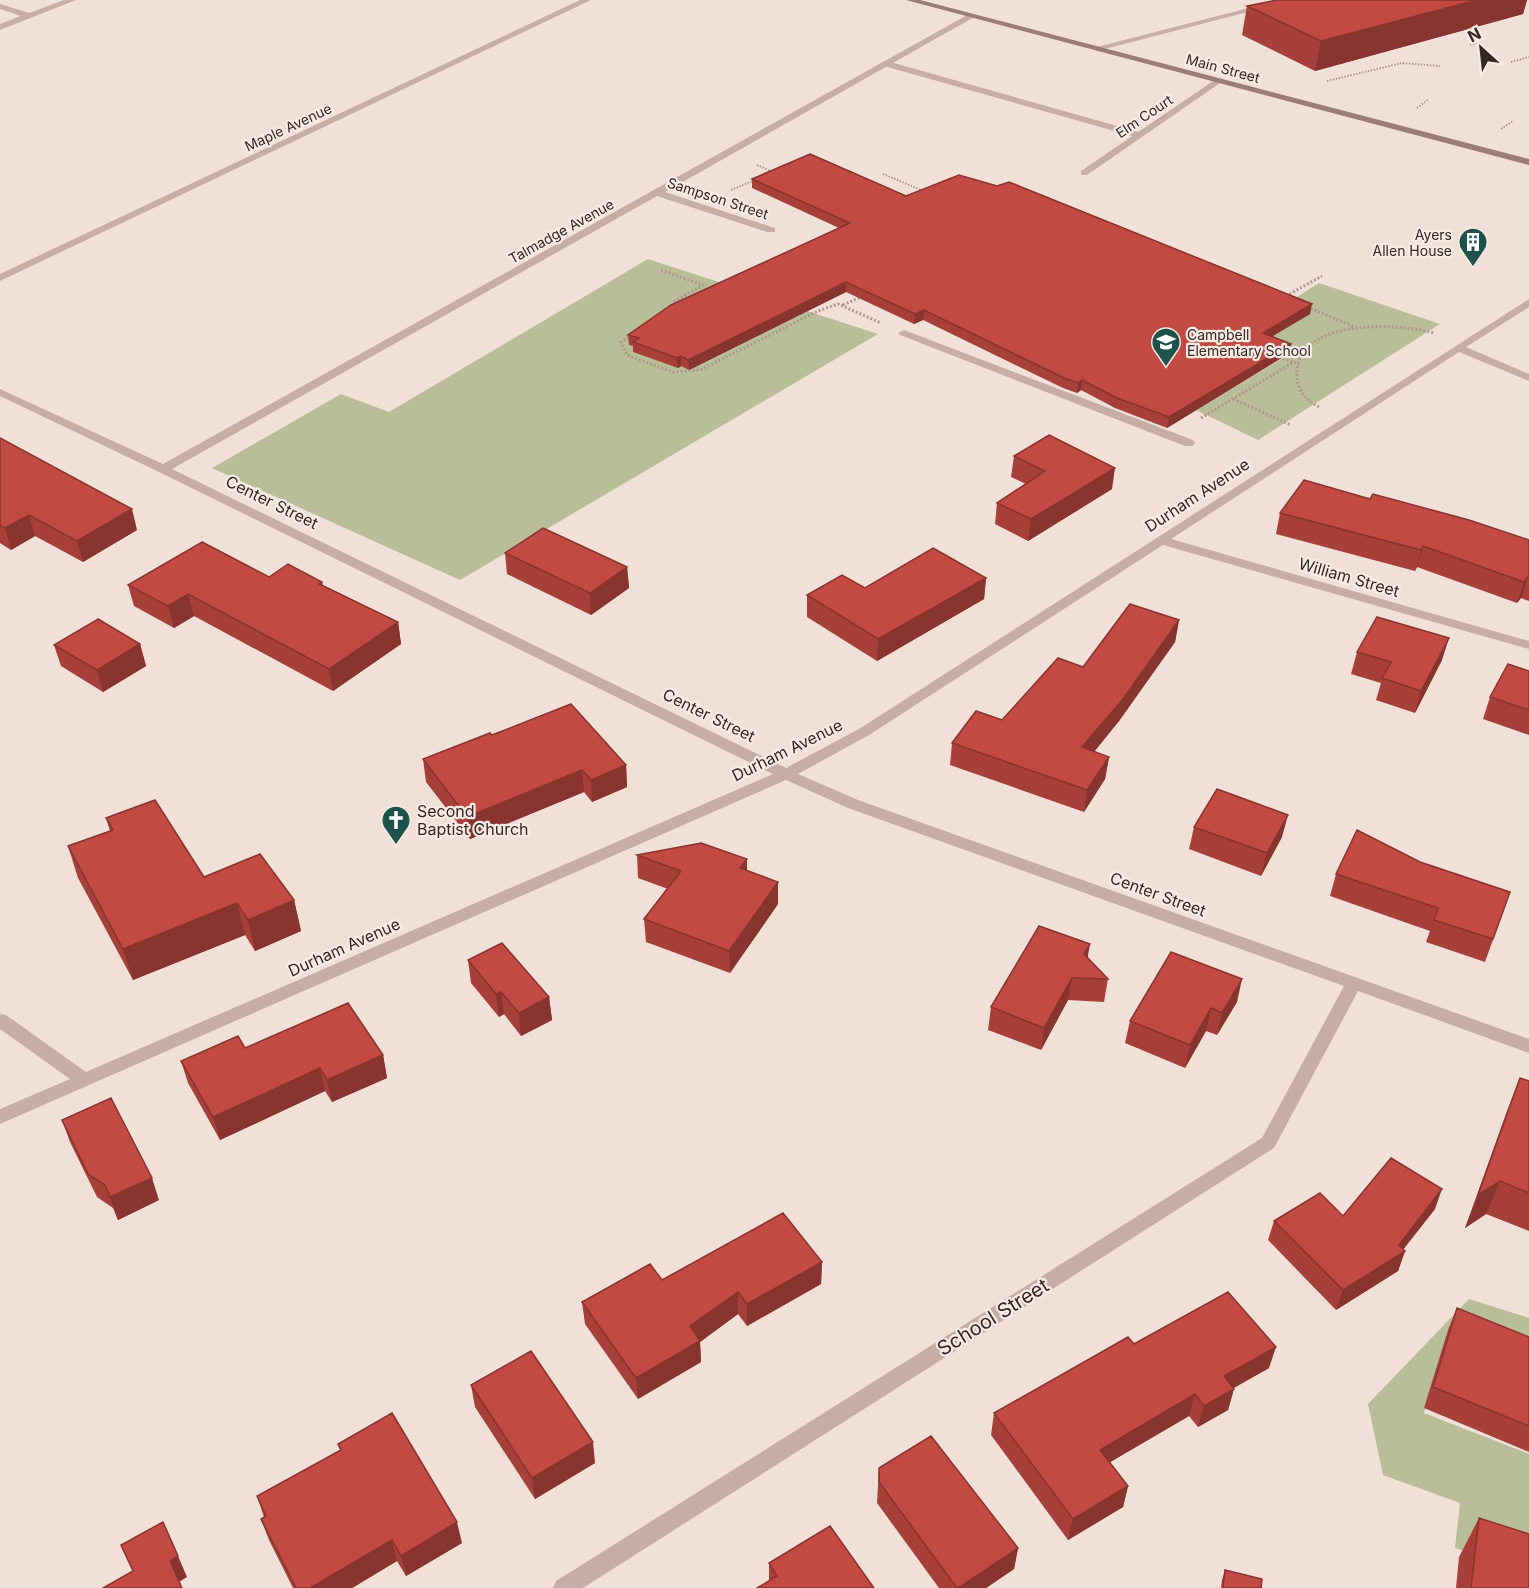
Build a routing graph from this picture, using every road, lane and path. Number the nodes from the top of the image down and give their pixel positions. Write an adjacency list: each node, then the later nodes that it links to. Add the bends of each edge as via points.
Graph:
1 (72, 0): 6 (street)
2 (587, 0): 29 (street, Maple Avenue)
3 (910, 0): 7 (street, Main Street)
4 (1290, 0): 11 (street)
5 (0, 6): 6 (street)
6 (29, 16): 8 (street)
7 (972, 16): 11 (street, Main Street); 14 (street, Talmadge Avenue)
8 (0, 27)
9 (1480, 42): 10 (path)
10 (1470, 45)
11 (1097, 48): 16 (street, Main Street)
12 (1529, 57): 13 (path)
13 (1510, 62)
14 (887, 64): 18 (street); 23 (street, Talmadge Avenue)
15 (1440, 66): 17 (path, via 1402,63)
16 (1219, 81): 18 (street, Elm Court); 19 (street, Main Street)
17 (1324, 82)
18 (1139, 135): 21 (street, Elm Court)
19 (1529, 162)
20 (782, 168): 24 (path)
21 (1084, 172)
22 (884, 174): 25 (path)
23 (657, 193): 26 (street, Sampson Street); 50 (street, Talmadge Avenue)
24 (725, 193)
25 (932, 195)
26 (771, 230)
27 (661, 270): 35 (path, via 703,285 675,301 682,304)
28 (1322, 276): 31 (path, via 1284,298)
29 (0, 278)
30 (863, 295): 33 (path)
31 (1294, 302)
32 (1529, 302): 39 (street, Durham Avenue)
33 (842, 306): 37 (path, via 818,311 700,370 673,372 627,355 621,342); 38 (path)
34 (1305, 306): 36 (path)
35 (674, 309)
36 (1358, 327): 39 (path, via 1419,328); 42 (path, via 1338,332 1308,348)
37 (639, 331)
38 (904, 333): 49 (street)
39 (1461, 346): 43 (street); 47 (street, Durham Avenue)
40 (1283, 358): 41 (path)
41 (1294, 362): 42 (path); 45 (path)
42 (1299, 364): 47 (path, via 1300,392 1313,405)
43 (1529, 378)
44 (0, 392): 50 (street, Center Street)
45 (1233, 399): 46 (path); 48 (path)
46 (1201, 418)
47 (1347, 420): 48 (street, Durham Avenue)
48 (1319, 438): 51 (street, Durham Avenue)
49 (1189, 443)
50 (163, 469): 53 (street, Center Street)
51 (1161, 540): 52 (street, William Street); 53 (street, Durham Avenue, via 864,732)
52 (1529, 645)
53 (786, 774): 54 (street, Center Street, via 853,804); 57 (street, Durham Avenue)
54 (1354, 983): 56 (street, Center Street); 59 (street, School Street, via 1268,1143)
55 (0, 1020): 57 (street)
56 (1529, 1046)
57 (84, 1080): 58 (street, Durham Avenue)
58 (0, 1117)
59 (564, 1588)

